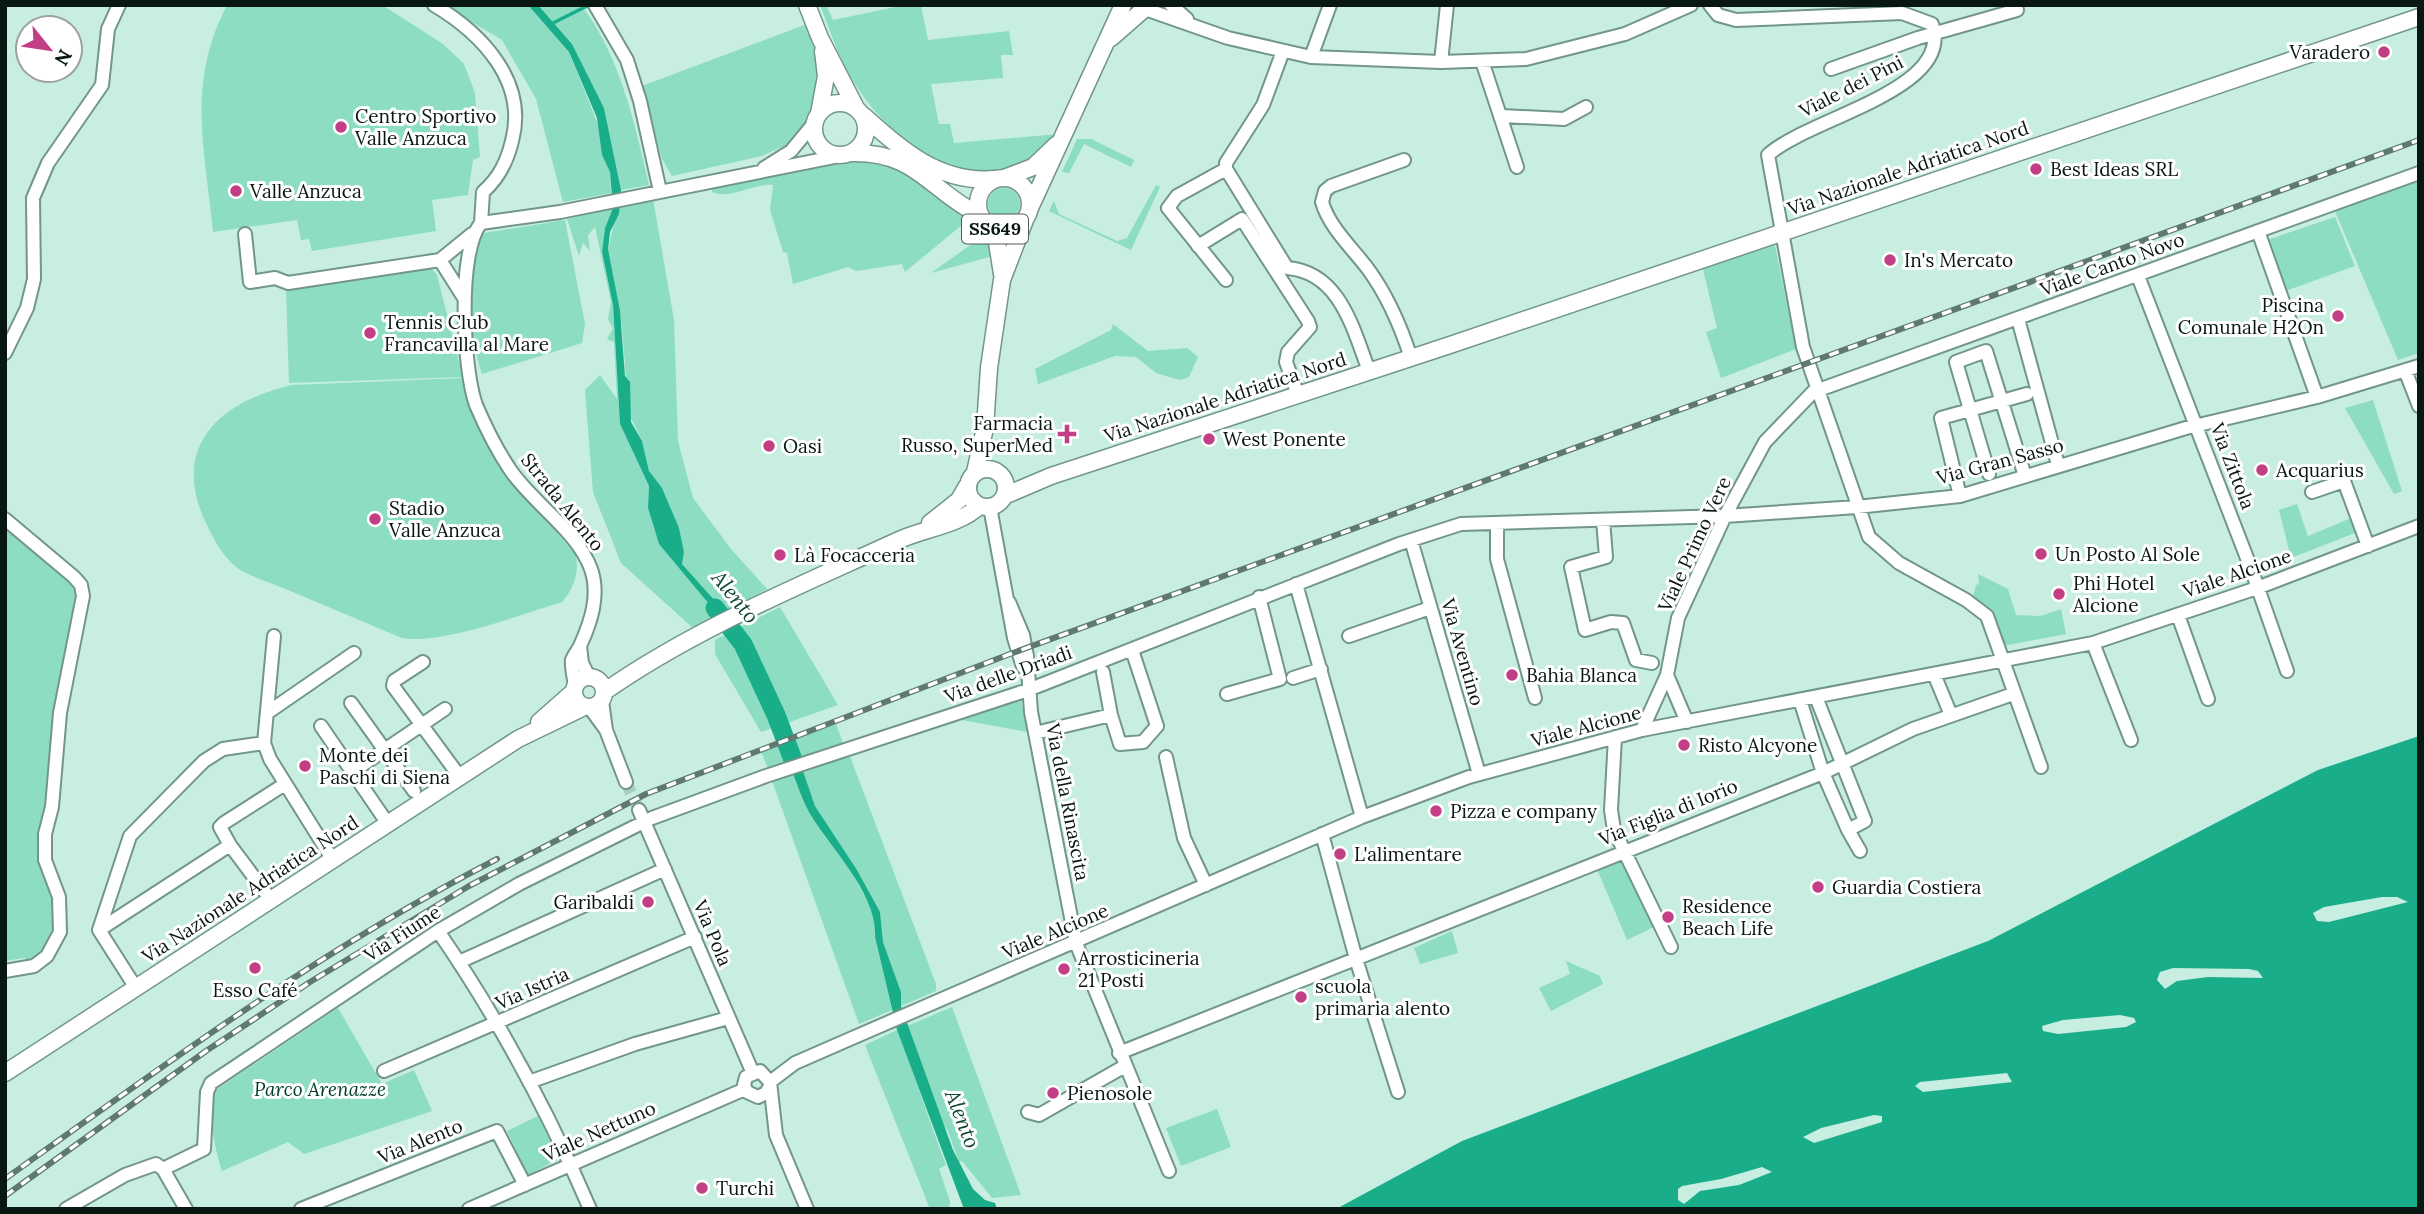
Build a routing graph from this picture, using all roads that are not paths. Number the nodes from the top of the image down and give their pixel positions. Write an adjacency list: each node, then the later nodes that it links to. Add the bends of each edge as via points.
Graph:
1 (119, 5): 51 (street, via 107,29 102,85 48,163 33,198 34,279 27,308)
2 (434, 5): 40 (street, Strada Alento, via 463,22 484,43 513,96 514,136 502,169 483,192)
3 (595, 5): 37 (street, via 627,60)
4 (807, 5): 18 (main road)
5 (1123, 5): 19 (main road, SS649)
6 (1171, 5): 16 (street)
7 (1330, 5): 21 (street)
8 (1447, 5): 23 (street)
9 (1665, 5): 15 (street)
10 (1691, 5): 15 (street)
11 (1710, 5): 17 (street, via 1718,15 1736,20 1902,13 1932,24)
12 (1144, 8): 16 (street); 19 (main road, SS649)
13 (2017, 10): 17 (street)
14 (2419, 17): 42 (main road, Via Nazionale Adriatica Nord)
15 (1660, 18): 22 (street, via 1625,34 1536,57)
16 (1193, 24): 20 (street)
17 (1936, 33): 24 (street); 42 (street, Viale dei Pini, via 1928,62 1917,76 1782,142 1768,155)
18 (820, 38): 26 (main road); 28 (main road, via 826,76)
19 (1102, 47): 29 (main road, SS649)
20 (1283, 51): 21 (street); 33 (street, via 1263,105)
21 (1311, 57): 23 (street)
22 (1482, 61): 23 (street); 27 (street)
23 (1441, 62)
24 (1831, 69)
25 (1586, 107): 27 (street, via 1564,119)
26 (860, 112): 28 (main road, via 841,103 825,108); 30 (main road, via 867,132 859,148); 36 (main road, via 893,143 940,172 974,181)
27 (1502, 116): 32 (street)
28 (817, 118): 30 (main road, via 819,145); 34 (street, via 791,150)
29 (1065, 136): 36 (main road, SS649, via 1033,167); 38 (main road, SS649)
30 (845, 154): 34 (street); 39 (main road, via 877,152 904,163)
31 (1404, 160): 52 (street, via 1331,186 1322,202 1397,319)
32 (1517, 167)
33 (1226, 169): 44 (street, via 1177,196 1168,208); 55 (street, via 1287,268 1306,269 1331,287 1351,323)
34 (758, 172): 37 (street)
35 (2419, 173): 41 (street, Viale Canto Novo)
36 (1000, 178): 38 (main road, SS649, via 1021,184 1030,199); 39 (main road, SS649, via 982,190 978,206)
37 (660, 191): 40 (street)
38 (1028, 214): 39 (main road, SS649, via 1019,226 1002,231); 47 (main road, SS649)
39 (982, 219): 47 (main road, SS649, via 999,248)
40 (477, 228): 45 (street); 49 (street, Strada Alento)
41 (2258, 231): 46 (street, Viale Canto Novo); 59 (street)
42 (1783, 232): 52 (main road, Via Nazionale Adriatica Nord); 56 (street, via 1802,347)
43 (246, 234): 45 (street, via 250,282 326,279)
44 (1198, 246): 48 (street); 58 (street, via 1242,219 1310,327 1288,352 1286,362)
45 (440, 260): 49 (street)
46 (2138, 276): 50 (street, Viale Canto Novo); 63 (street, Via Zittola)
47 (1002, 280): 64 (main road, SS649)
48 (1226, 280)
49 (464, 298): 104 (street, Strada Alento, via 476,404 513,474 573,540 590,567 595,599 572,660)
50 (2018, 319): 56 (street, Viale Canto Novo); 65 (street)
51 (5, 353)
52 (1411, 358): 55 (main road, Via Nazionale Adriatica Nord)
53 (2419, 366): 54 (street, Via Gran Sasso)
54 (2405, 370): 59 (street, Via Gran Sasso); 61 (street)
55 (1369, 372): 58 (main road, Via Nazionale Adriatica Nord)
56 (1818, 389): 75 (street); 76 (street, Viale Primo Vere, via 1771,435)
57 (2027, 394): 60 (street)
58 (1298, 395): 68 (main road, Via Nazionale Adriatica Nord)
59 (2317, 397): 63 (street, Via Gran Sasso)
60 (2004, 401): 62 (street); 62 (street, via 1986,351 1956,362); 69 (street)
61 (2419, 406)
62 (1971, 408): 67 (street); 73 (street, via 1941,418)
63 (2198, 428): 65 (street, Via Gran Sasso); 85 (street, Via Zittola)
64 (984, 432): 66 (main road, SS649); 70 (main road, SS649)
65 (2058, 466): 69 (street, Via Gran Sasso)
66 (995, 470): 68 (main road, Via Nazionale Adriatica Nord, via 1019,477); 70 (main road); 72 (main road, via 1005,483)
67 (1989, 474)
68 (1052, 476): 72 (main road, Via Nazionale Adriatica Nord)
69 (2025, 476): 73 (street, Via Gran Sasso)
70 (971, 479): 74 (main road, via 970,498); 81 (main road, via 958,500)
71 (2312, 492): 83 (street, via 2344,481)
72 (1004, 496): 74 (main road)
73 (1960, 496): 75 (street, Via Gran Sasso)
74 (984, 506): 81 (main road); 103 (street, Via della Rinascita)
75 (1857, 507): 76 (street, Via Gran Sasso); 94 (street, via 1876,546 1983,612)
76 (1725, 516): 78 (street, Via delle Driadi); 101 (street, Viale Primo Vere, via 1678,618)
77 (5, 519): 156 (street, via 74,577 83,596 60,713 52,807 45,834 45,860 62,914 60,932 38,963)
78 (1603, 520): 79 (street, Via delle Driadi); 96 (street, via 1606,557 1571,567 1585,629 1623,623 1636,660)
79 (1497, 525): 82 (street, Via delle Driadi, via 1461,524); 108 (street, via 1497,559)
80 (2419, 526): 83 (street, Viale Alcione)
81 (920, 530): 104 (main road, Via Nazionale Adriatica Nord, via 691,637)
82 (1411, 540): 84 (street, Via delle Driadi); 87 (street, Via Aventino)
83 (2368, 545): 85 (street, Viale Alcione)
84 (1296, 584): 86 (street, Via delle Driadi); 97 (street)
85 (2257, 588): 88 (street, Viale Alcione); 98 (street, Via Zittola)
86 (1259, 597): 92 (street, Via delle Driadi); 105 (street, via 1280,679)
87 (1430, 608): 90 (street); 130 (street, Via Aventino)
88 (2178, 615): 91 (street, Viale Alcione); 109 (street)
89 (274, 635): 113 (street)
90 (1349, 636)
91 (2093, 643): 94 (street, Viale Alcione); 122 (street)
92 (1132, 650): 103 (street, Via delle Driadi); 114 (street, via 1157,726 1143,742 1120,744)
93 (354, 653): 113 (street)
94 (2001, 661): 100 (street, Viale Alcione); 106 (street)
95 (423, 662): 117 (street, via 393,686)
96 (1652, 663)
97 (1321, 669): 102 (street); 137 (street)
98 (2287, 671)
99 (1103, 672): 114 (street)
100 (1934, 674): 107 (street, Viale Alcione); 115 (street)
101 (1667, 675): 116 (street); 119 (street, Viale Primo Vere)
102 (1293, 678)
103 (1028, 690): 120 (street, Via della Rinascita); 131 (street, Via delle Driadi)
104 (589, 693): 132 (main road, Via Nazionale Adriatica Nord); 133 (street)
105 (1227, 694)
106 (2013, 694): 115 (street, Via Figlia di Iorio); 127 (street)
107 (1816, 697): 110 (street, Viale Alcione); 126 (street)
108 (1535, 698)
109 (2208, 699)
110 (1800, 700): 116 (street, Viale Alcione); 129 (street)
111 (352, 703): 124 (street)
112 (445, 709): 117 (street)
113 (267, 713): 123 (street)
114 (1111, 715): 120 (street)
115 (1947, 717): 126 (street, Via Figlia di Iorio)
116 (1688, 722): 119 (street, Viale Alcione)
117 (422, 724): 124 (street); 132 (street)
118 (321, 726): 128 (street)
119 (1643, 730): 121 (street, Viale Alcione)
120 (1035, 733): 152 (street, Via della Rinascita)
121 (1615, 737): 130 (street, Viale Alcione); 143 (street, via 1611,810)
122 (2131, 740)
123 (264, 743): 134 (street); 149 (street, via 223,749 204,761 140,826 110,914)
124 (385, 749): 128 (street); 135 (street)
125 (1166, 757): 147 (street, via 1184,838)
126 (1841, 764): 129 (street, Via Figlia di Iorio); 140 (street, via 1865,821)
127 (2041, 767)
128 (352, 772): 139 (street)
129 (1823, 773): 140 (street); 143 (street, Via Figlia di Iorio)
130 (1479, 774): 137 (street, Viale Alcione)
131 (766, 776): 138 (street, Via Fiume)
132 (460, 777): 139 (main road, Via Nazionale Adriatica Nord)
133 (626, 782)
134 (285, 784): 142 (street, via 220,827); 145 (street)
135 (414, 791)
136 (639, 810): 138 (street, Via Pola)
137 (1362, 817): 141 (street, Viale Alcione)
138 (645, 822): 146 (street, Via Pola); 150 (street, Via Fiume, via 519,884)
139 (387, 824): 145 (main road, Via Nazionale Adriatica Nord)
140 (1848, 830): 144 (street)
141 (1322, 834): 147 (street, Viale Alcione); 154 (street)
142 (230, 845): 148 (street); 149 (street)
143 (1623, 851): 153 (street); 154 (street, Via Figlia di Iorio)
144 (1860, 851)
145 (333, 860): 148 (main road, Via Nazionale Adriatica Nord)
146 (665, 869): 151 (street, Via Pola); 155 (street)
147 (1206, 885): 152 (street, Viale Alcione)
148 (271, 900): 157 (main road, Via Nazionale Adriatica Nord)
149 (99, 929): 157 (street)
150 (438, 931): 155 (street); 172 (street, Via Fiume, via 211,1083 204,1149)
151 (695, 937): 158 (street, Via Pola); 159 (street, Via Istria)
152 (1076, 943): 160 (street, Via della Rinascita); 161 (street, Viale Alcione)
153 (1671, 947)
154 (1356, 959): 160 (street, Via Figlia di Iorio); 169 (street)
155 (459, 962): 159 (street)
156 (5, 971)
157 (136, 988): 165 (main road, Via Nazionale Adriatica Nord)
158 (728, 1018): 163 (street, Via Pola); 166 (street, via 635,1044)
159 (499, 1024): 164 (street, Via Istria); 166 (street)
160 (1119, 1053): 162 (street, Via della Rinascita)
161 (794, 1063): 163 (street, Viale Alcione); 167 (street, Viale Alcione)
162 (1125, 1066): 170 (street, via 1039,1115); 173 (street, Via della Rinascita)
163 (756, 1071): 167 (street); 168 (street, via 746,1077)
164 (384, 1072)
165 (5, 1073)
166 (529, 1082): 171 (street)
167 (770, 1084): 168 (street, via 758,1097); 180 (street, via 776,1135)
168 (745, 1089): 171 (street, Viale Nettuno)
169 (1398, 1092)
170 (1028, 1112)
171 (570, 1164): 174 (street, Viale Nettuno); 179 (street)
172 (163, 1168): 175 (street, Via Fiume, via 156,1164 125,1175); 176 (street)
173 (1169, 1171)
174 (525, 1185): 177 (street, Via Alento, via 497,1131); 178 (street, Viale Nettuno)
175 (66, 1209)
176 (186, 1209)
177 (302, 1209)
178 (469, 1209)
179 (590, 1209)
180 (807, 1209)

